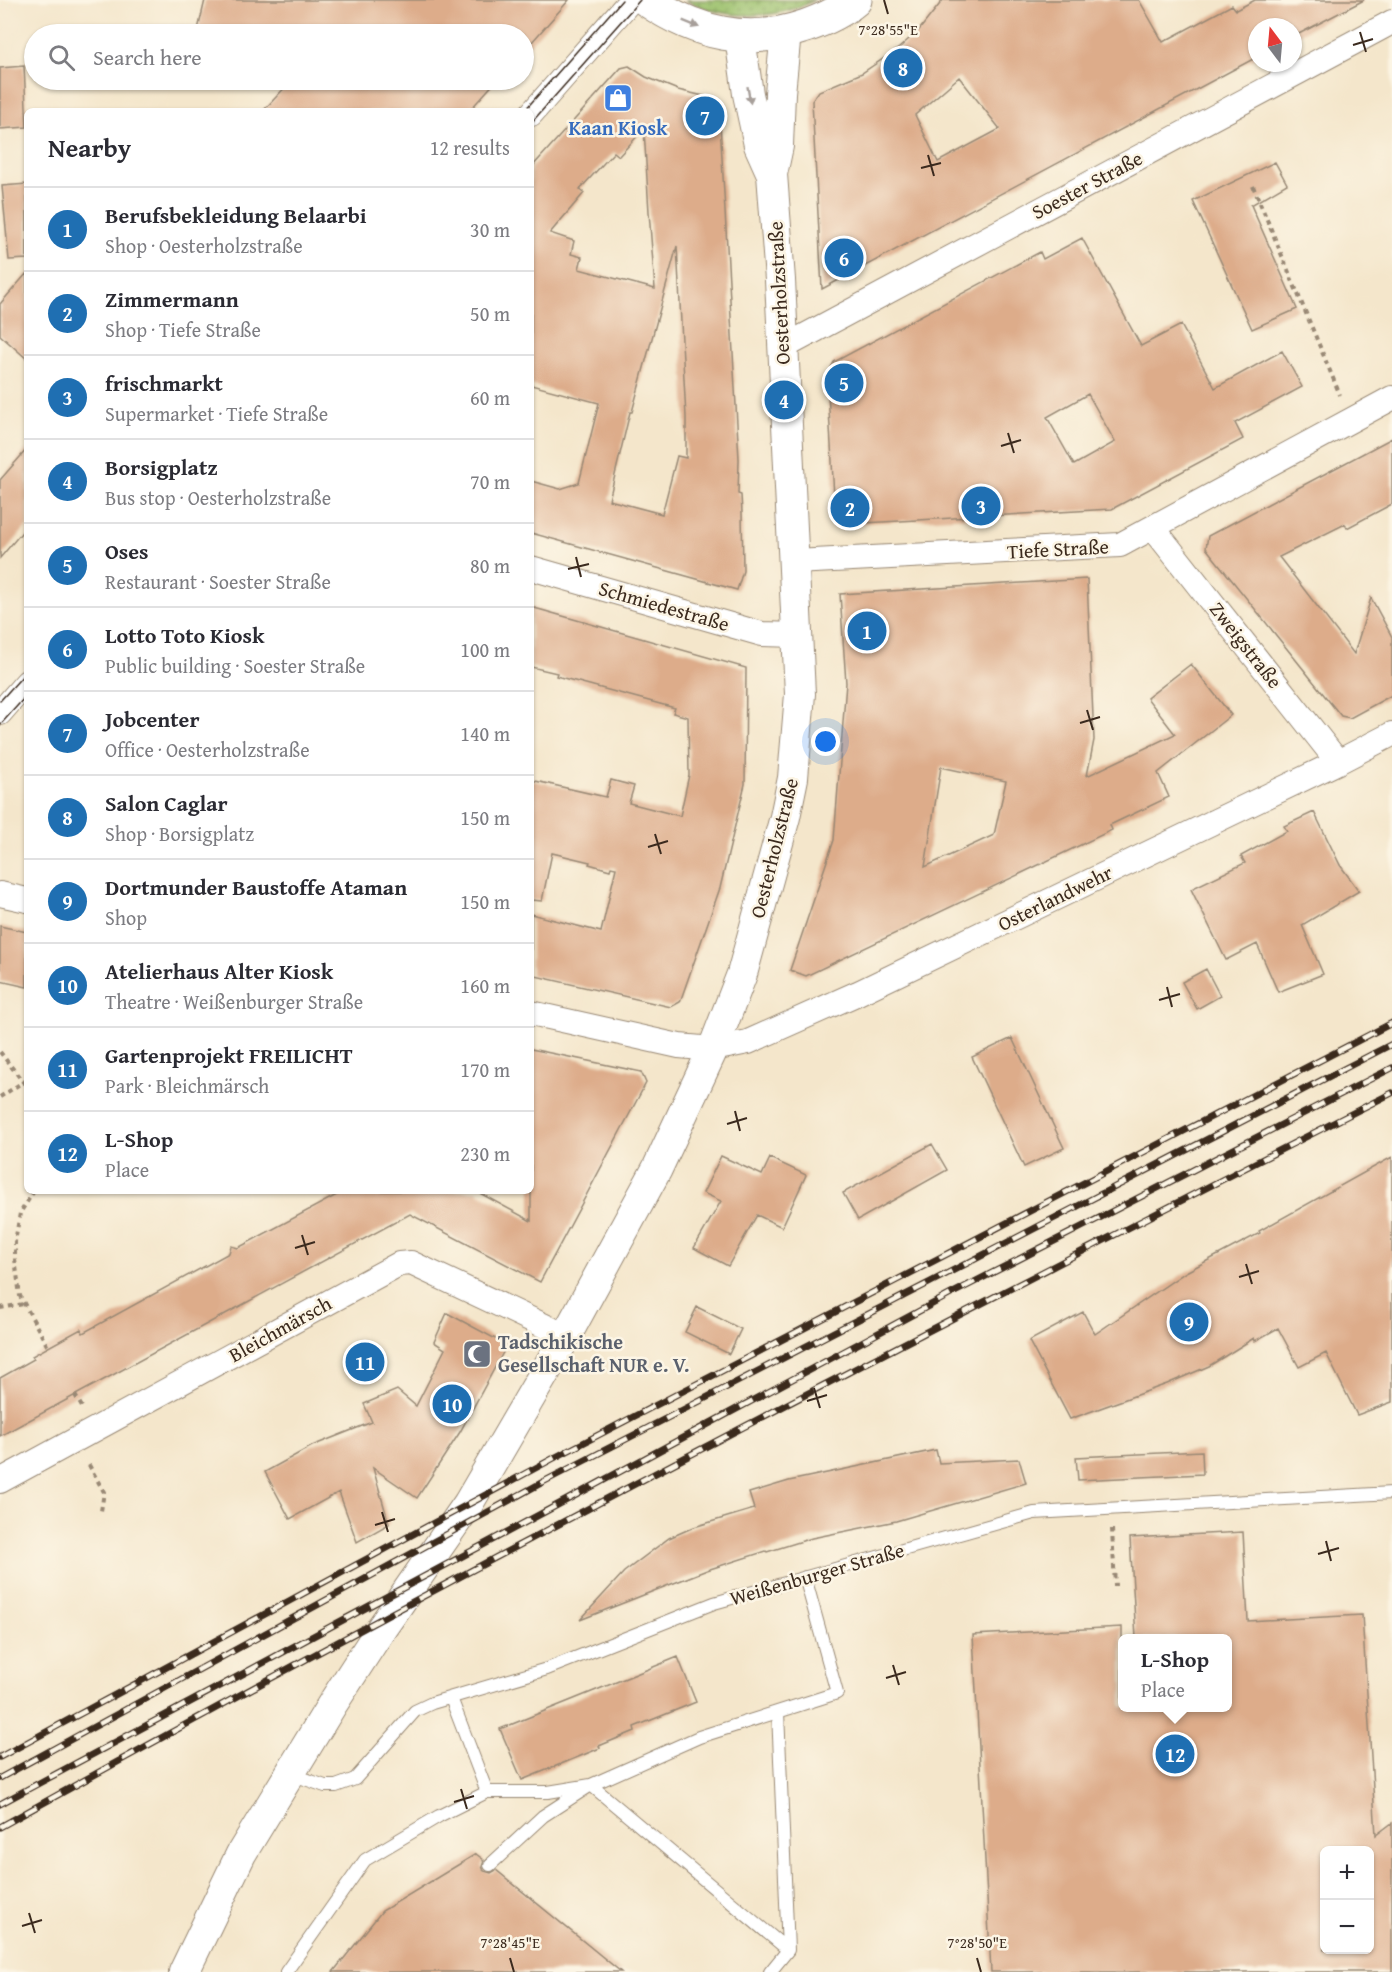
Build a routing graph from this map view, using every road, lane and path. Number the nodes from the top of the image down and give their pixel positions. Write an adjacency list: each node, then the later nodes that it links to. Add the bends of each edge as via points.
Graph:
1 (631, 0): 7 (street)
2 (647, 0): 6 (main road, one-way to 6, via 695,27)
3 (855, 0): 5 (main road, via 820,21)
4 (1392, 22): 10 (street, Soester Straße)
5 (786, 32): 6 (main road); 8 (street, Oesterholzstraße, via 778,146)
6 (740, 37): 8 (street, Oesterholzstraße, one-way to 8, via 759,145)
7 (534, 111)
8 (772, 174): 10 (street, Oesterholzstraße)
9 (1253, 186): 11 (path)
10 (782, 348): 14 (street, Oesterholzstraße)
11 (1340, 395)
12 (1392, 398): 13 (street, Tiefe Straße)
13 (1154, 529): 14 (street, Tiefe Straße, via 1120,545); 20 (street, Zweigstraße)
14 (795, 562): 16 (street, Oesterholzstraße)
15 (534, 569): 16 (street, Schmiedestraße, via 762,634)
16 (798, 635): 24 (street, Oesterholzstraße, via 800,694 793,778 785,817 742,974)
17 (24, 685): 18 (street)
18 (0, 713)
19 (1392, 734): 20 (street, Osterlandwehr)
20 (1338, 762): 24 (street, Osterlandwehr, via 858,993 748,1042)
21 (0, 894): 22 (street)
22 (24, 899)
23 (534, 1014): 24 (street, Osterlandwehr, via 679,1046)
24 (713, 1049): 31 (street, Oesterholzstraße, via 657,1169)
25 (0, 1052): 26 (path)
26 (23, 1082): 27 (path)
27 (0, 1097)
28 (32, 1194): 29 (path, via 20,1213 15,1242)
29 (24, 1304): 30 (path); 32 (path)
30 (0, 1308)
31 (566, 1336): 33 (street, Bleichmärsch, via 411,1263 399,1264); 42 (street, via 468,1504 379,1632)
32 (48, 1347)
33 (76, 1440): 34 (street, Bleichmärsch); 37 (path, via 104,1492)
34 (0, 1481)
35 (1392, 1493): 36 (lane, Weißenburger Straße)
36 (1110, 1510): 38 (lane, Weißenburger Straße, via 1034,1513); 39 (path)
37 (101, 1511)
38 (805, 1576): 40 (lane, Weißenburger Straße, via 714,1603 547,1670); 41 (lane, via 837,1694)
39 (1116, 1586)
40 (450, 1698): 42 (lane, Weißenburger Straße, via 415,1711 355,1779 326,1786); 44 (lane)
41 (778, 1712): 43 (lane, via 699,1737); 46 (lane)
42 (291, 1774): 47 (street, via 241,1854)
43 (591, 1785): 44 (lane, via 548,1792); 45 (lane, via 543,1816); 46 (lane)
44 (487, 1792): 48 (lane, via 365,1860)
45 (490, 1865)
46 (788, 1950): 49 (lane)
47 (184, 1972)
48 (286, 1972)
49 (770, 1972)

